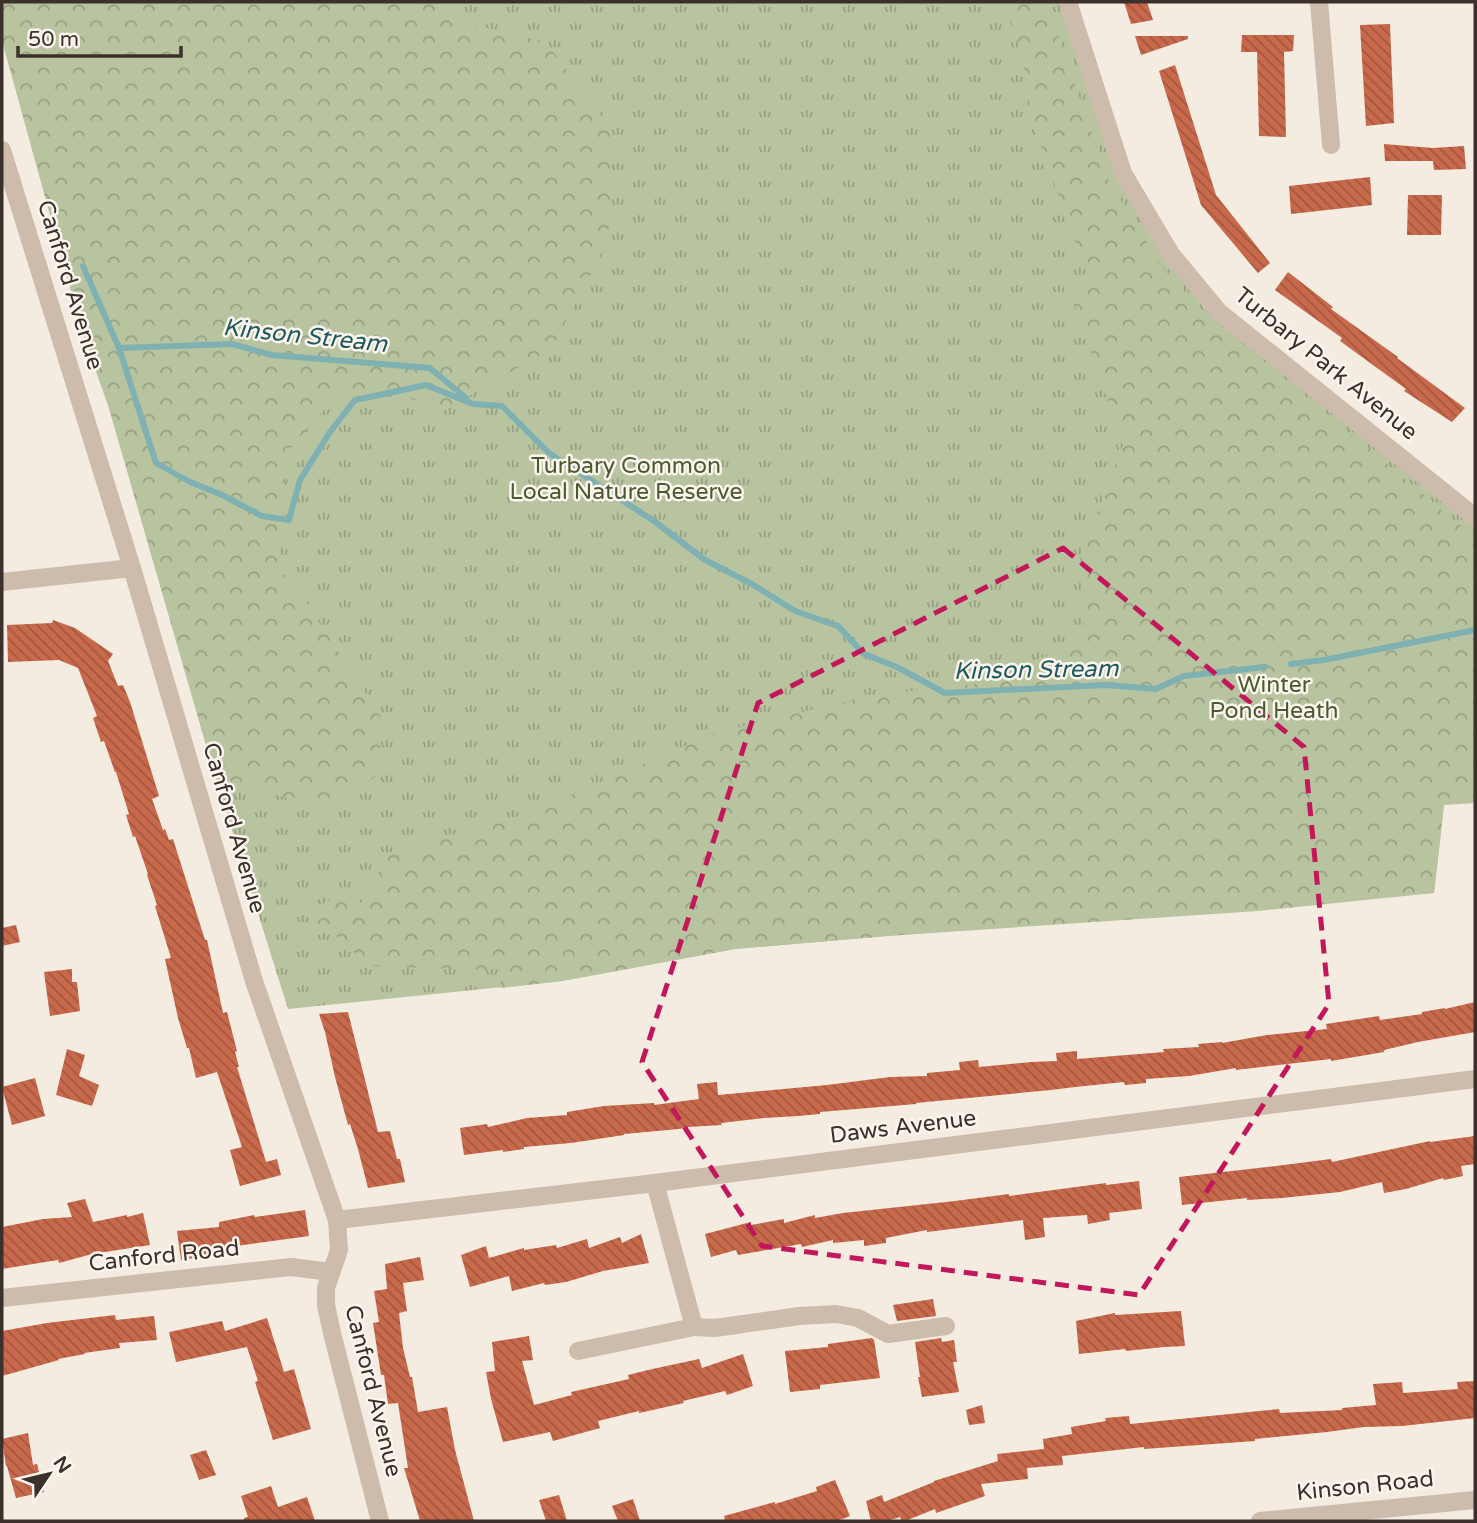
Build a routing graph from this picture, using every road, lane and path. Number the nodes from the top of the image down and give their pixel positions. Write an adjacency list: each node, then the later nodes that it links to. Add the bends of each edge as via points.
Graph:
1 (1068, 2): 5 (street, Turbary Park Avenue, via 1123,173 1171,254 1219,312)
2 (1319, 2): 3 (street)
3 (1331, 145)
4 (2, 150): 6 (street, Canford Avenue)
5 (1475, 517)
6 (132, 568): 7 (street); 10 (street, Canford Avenue, via 254,981)
7 (2, 582)
8 (1475, 1079): 9 (street, Daws Avenue)
9 (655, 1183): 10 (street, Daws Avenue); 14 (street)
10 (337, 1220): 11 (street, Canford Avenue, via 339,1250)
11 (331, 1272): 12 (street, Canford Road, via 291,1267); 17 (street, Canford Avenue, via 326,1288 328,1314)
12 (2, 1298)
13 (946, 1326): 14 (street, via 888,1334 858,1318 836,1314)
14 (694, 1327): 15 (street)
15 (578, 1351)
16 (1475, 1500): 18 (street, Kinson Road)
17 (380, 1521)
18 (1260, 1521)

